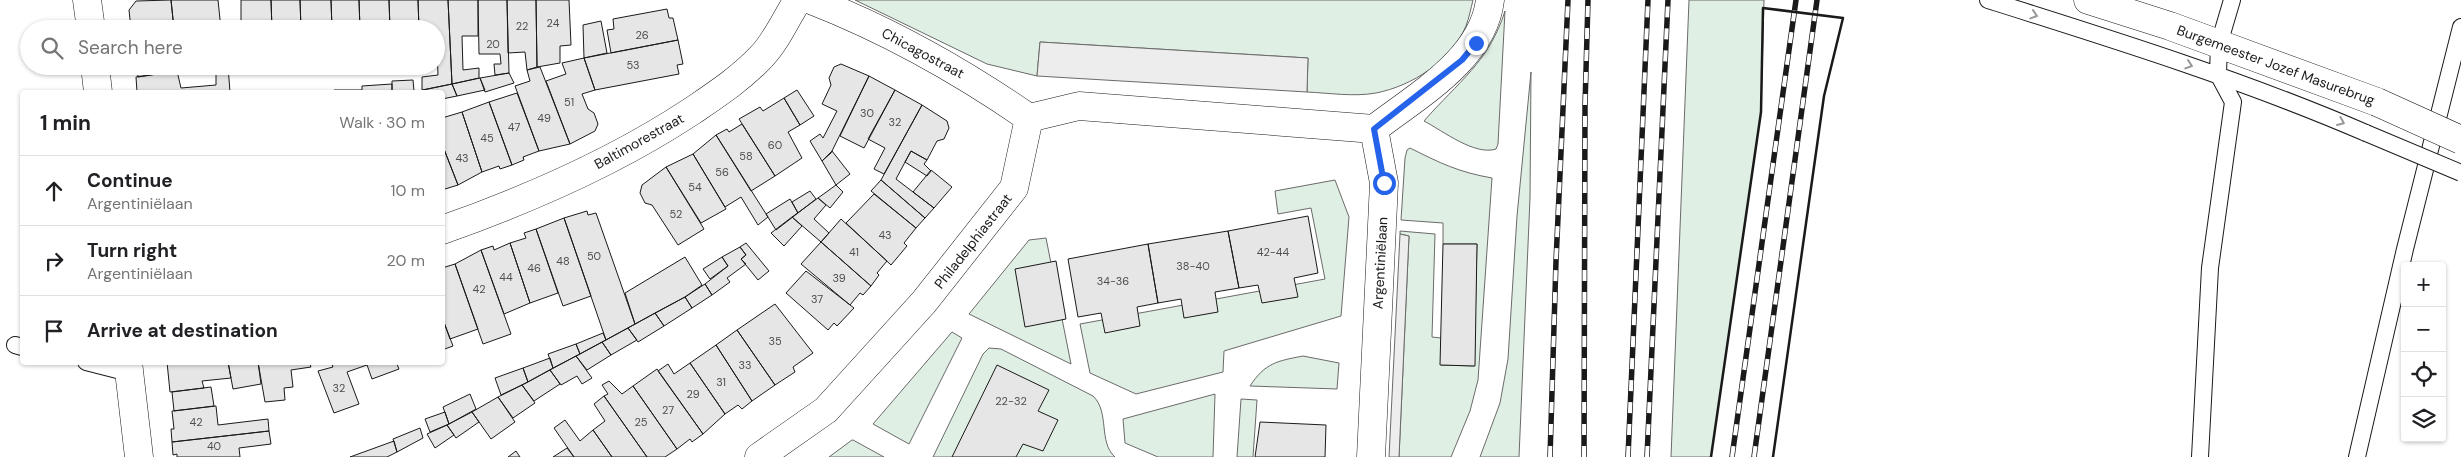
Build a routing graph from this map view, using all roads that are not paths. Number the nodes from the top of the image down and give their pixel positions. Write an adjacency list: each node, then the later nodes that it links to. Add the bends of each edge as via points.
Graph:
1 (87, 0): 8 (street)
2 (798, 0): 18 (street, Baltimorestraat, via 762,56 734,83 674,123 625,152 532,197)
3 (811, 0): 14 (street, Chicagostraat, via 907,43 982,85)
4 (1490, 0): 15 (street, via 1476,43 1462,60)
5 (1988, 0): 11 (lane, one-way to 11)
6 (2088, 0): 10 (street, Burgemeester Jozef Masurebrug)
7 (2232, 0): 10 (lane)
8 (89, 20)
9 (2461, 27): 25 (lane)
10 (2219, 44): 11 (lane); 16 (street, Burgemeester Jozef Masurebrug, bridge, via 2377,102)
11 (2218, 74): 17 (lane, one-way to 17, bridge); 24 (lane, via 2234,102 2210,268)
12 (96, 75): 13 (street)
13 (98, 90)
14 (1029, 118): 15 (street, via 1079,106); 22 (street, Philadelphiastraat, via 1014,188 924,302 826,410)
15 (1374, 129): 23 (street, Argentiniëlaan, via 1384,183)
16 (2461, 140)
17 (2461, 173)
18 (445, 229)
19 (107, 365): 20 (lane)
20 (128, 368): 21 (street)
21 (139, 457)
22 (759, 457)
23 (1371, 457)
24 (2200, 457)
25 (2357, 457)

